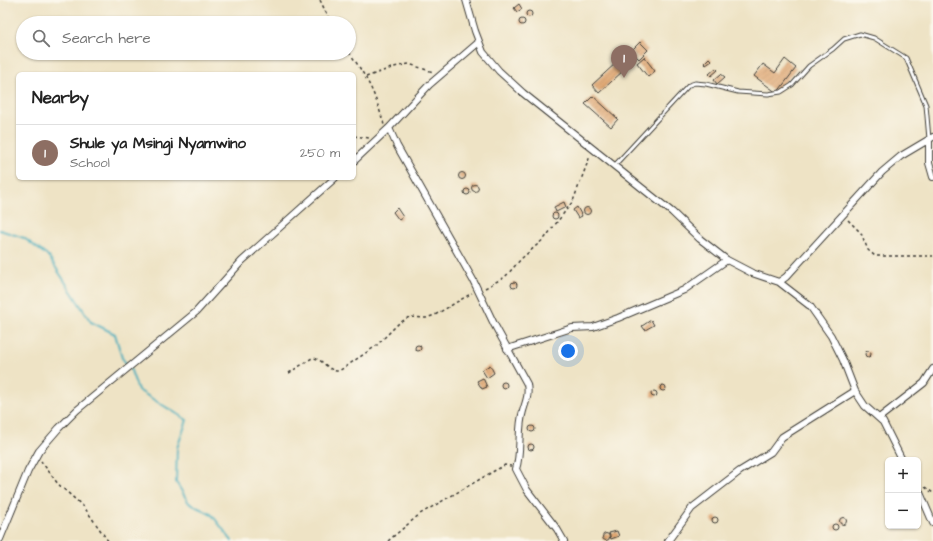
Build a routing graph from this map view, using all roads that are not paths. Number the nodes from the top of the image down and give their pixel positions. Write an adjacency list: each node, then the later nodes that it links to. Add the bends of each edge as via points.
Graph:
1 (466, 0): 2 (street)
2 (479, 42): 3 (street, via 429,85); 6 (street, via 499,71)
3 (387, 130): 5 (street); 11 (street)
4 (931, 138): 6 (lane, via 926,105 906,58 874,38 860,34 844,39 781,92 738,92 706,84 689,85); 7 (street, via 929,163); 10 (street, via 893,162)
5 (356, 159)
6 (614, 166): 9 (street)
7 (933, 178)
8 (333, 180): 18 (street, via 242,261 196,312 77,410 38,454 28,471)
9 (727, 260): 10 (street, via 752,273); 11 (street, via 684,290 618,318 593,327 572,328)
10 (779, 282): 13 (street, via 810,306 843,360)
11 (507, 349): 19 (street, via 529,392 520,422 516,469 527,490)
12 (933, 369): 14 (street, via 924,383)
13 (855, 391): 14 (street, via 865,406); 20 (street, via 789,433 771,452 740,471 692,508)
14 (879, 418): 15 (street)
15 (900, 457)
16 (920, 493): 17 (street)
17 (933, 523)
18 (0, 539)
19 (564, 541)
20 (668, 541)

